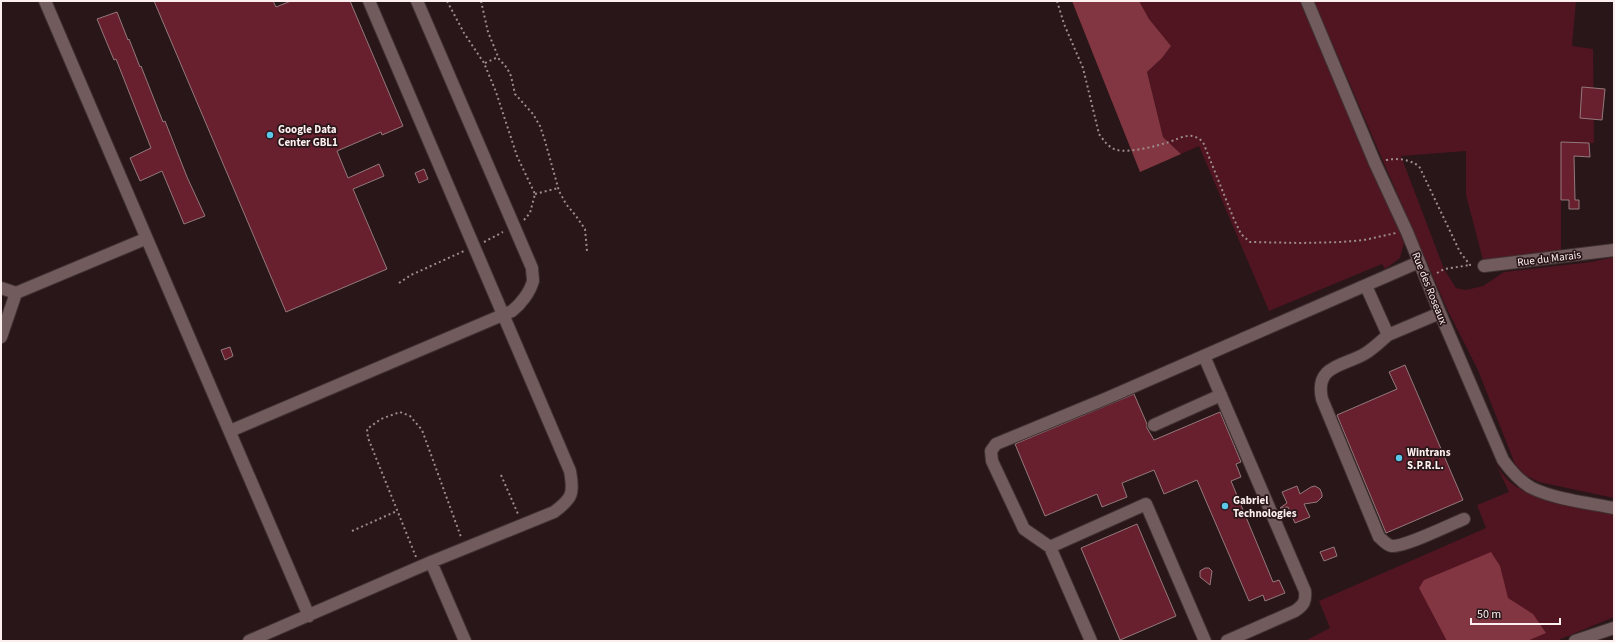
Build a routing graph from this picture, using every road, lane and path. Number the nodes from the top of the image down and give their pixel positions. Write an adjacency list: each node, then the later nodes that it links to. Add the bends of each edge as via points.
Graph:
1 (45, 1): 13 (street)
2 (369, 1): 24 (street)
3 (418, 1): 24 (street, via 532,268 533,280 529,291 518,307)
4 (481, 1): 7 (path, via 488,32)
5 (1057, 1): 12 (path, via 1083,68 1099,134 1106,143 1116,150 1129,151 1187,135 1197,137 1203,142 1241,234 1250,242 1342,242)
6 (1307, 1): 9 (street, Rue des Roseaux)
7 (498, 57): 8 (path); 10 (path, via 511,76 515,94 540,126)
8 (484, 63)
9 (1376, 163): 12 (street, Rue des Roseaux); 17 (path, via 1394,159 1410,160 1419,166 1460,252)
10 (558, 188): 11 (path); 15 (path, via 584,229)
11 (535, 194)
12 (1407, 232): 16 (street, Rue des Roseaux)
13 (145, 239): 22 (street); 30 (street)
14 (1614, 250): 18 (street, Rue du Marais)
15 (587, 251)
16 (1418, 262): 19 (street, Rue des Roseaux); 20 (street)
17 (1470, 265): 18 (path); 19 (path, via 1444,269)
18 (1484, 266)
19 (1427, 282): 23 (street, Rue des Roseaux)
20 (1366, 286): 25 (street); 27 (street)
21 (1, 288): 22 (street)
22 (16, 294): 26 (street)
23 (1440, 313): 25 (street); 32 (street, Rue des Roseaux, via 1503,460 1515,476 1531,488 1548,494)
24 (503, 315): 30 (street); 35 (street, via 570,471 573,488 570,497 559,508)
25 (1388, 335): 34 (street, via 1365,354 1328,370 1320,392 1325,406 1379,537 1387,544 1405,544)
26 (1, 337)
27 (1204, 356): 28 (street); 37 (street, via 996,444 991,450 992,461 1024,529)
28 (1221, 395): 29 (street); 42 (street, via 1306,598 1304,605 1295,611)
29 (1154, 425)
30 (230, 431): 40 (street)
31 (501, 476): 35 (path)
32 (1614, 508)
33 (398, 511): 36 (path); 38 (path, via 368,438 367,429 381,419 400,412 410,416 422,430); 39 (path)
34 (1464, 520)
35 (522, 524): 38 (street)
36 (352, 531)
37 (1050, 547): 45 (street); 46 (street, via 1146,504)
38 (465, 548): 39 (street)
39 (426, 564): 40 (street); 44 (street)
40 (309, 616): 43 (street)
41 (1614, 628): 47 (street)
42 (1235, 639)
43 (249, 641)
44 (465, 641)
45 (1091, 641)
46 (1205, 641)
47 (1575, 641)

